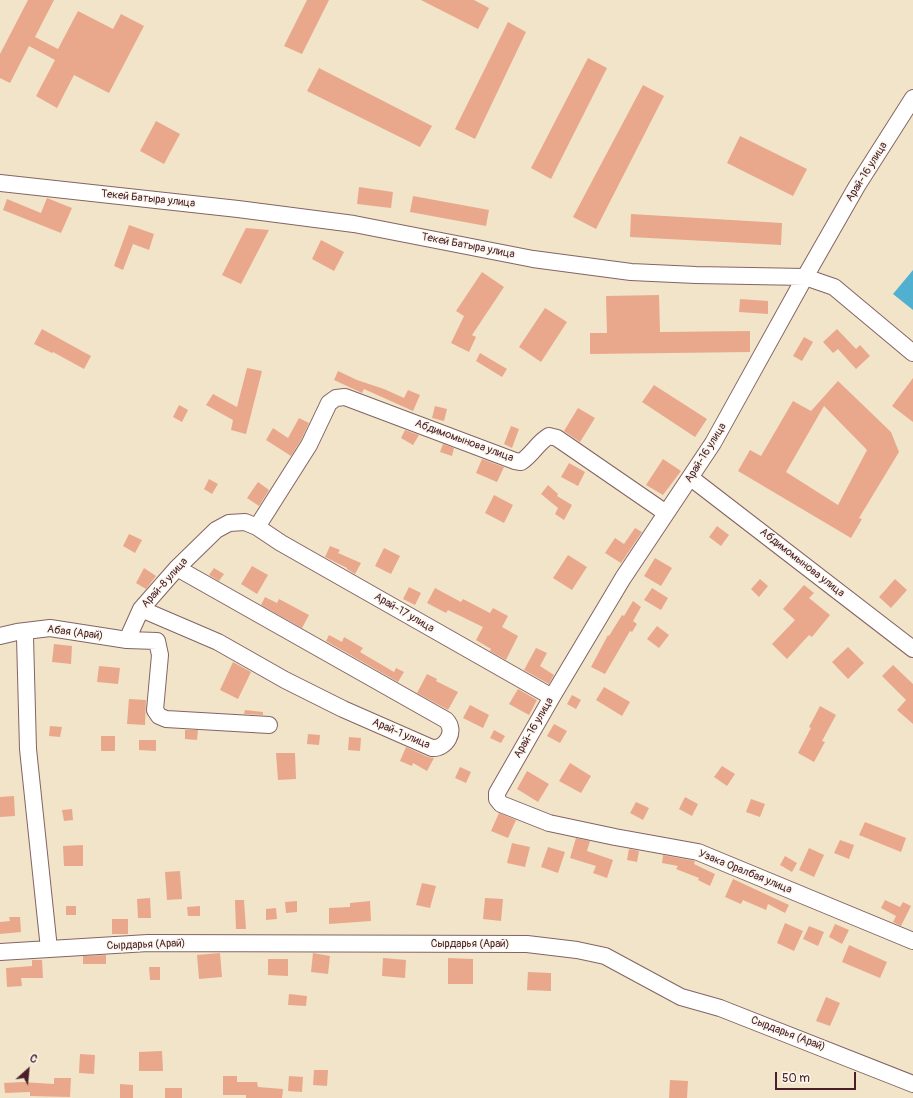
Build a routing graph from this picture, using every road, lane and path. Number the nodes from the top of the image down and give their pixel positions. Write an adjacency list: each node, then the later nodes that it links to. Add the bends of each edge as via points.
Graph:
1 (913, 98): 3 (street, Арай-16 улица, via 857,186)
2 (0, 183): 3 (street, Текей Батыра улица, via 354,224 533,259 631,272)
3 (805, 277): 4 (street, Текей Батыра улица, via 834,287); 5 (street, Арай-16 улица)
4 (913, 353)
5 (691, 478): 6 (street, Арай-16 улица); 15 (street, Абдимомынова улица)
6 (666, 513): 7 (street, Абдимомынова улица, via 557,438 549,436 543,439 527,458 521,462 515,461 345,397 336,398 329,403 309,445); 16 (street, Арай-16 улица)
7 (257, 528): 8 (street, Арай-8 улица, via 245,522 229,523 216,530); 16 (street, Арай-17 улица)
8 (178, 568): 9 (street, Арай-8 улица); 10 (street, Арай-1 улица, via 446,720 451,729 447,741 438,748 432,748 343,709 218,642)
9 (142, 609): 10 (street, Арай-1 улица); 13 (street, Арай-8 улица)
10 (167, 620): 14 (street)
11 (26, 631): 12 (street, Абая (Арай)); 13 (street, Абая (Арай), via 50,628); 20 (street, via 28,749)
12 (0, 636)
13 (127, 640): 14 (street)
14 (157, 642): 17 (street, via 160,655 155,710 159,716 166,719)
15 (913, 649)
16 (552, 697): 18 (street, Арай-16 улица, via 497,793 497,799)
17 (269, 725)
18 (501, 804): 19 (street, Узака Оралбая улица, via 549,823 698,852)
19 (913, 941)
20 (49, 949): 21 (street, Сырдарья (Арай)); 22 (street, Сырдарья (Арай), via 148,943 527,944 577,950 605,956 681,997 720,1008)
21 (0, 952)
22 (913, 1084)

